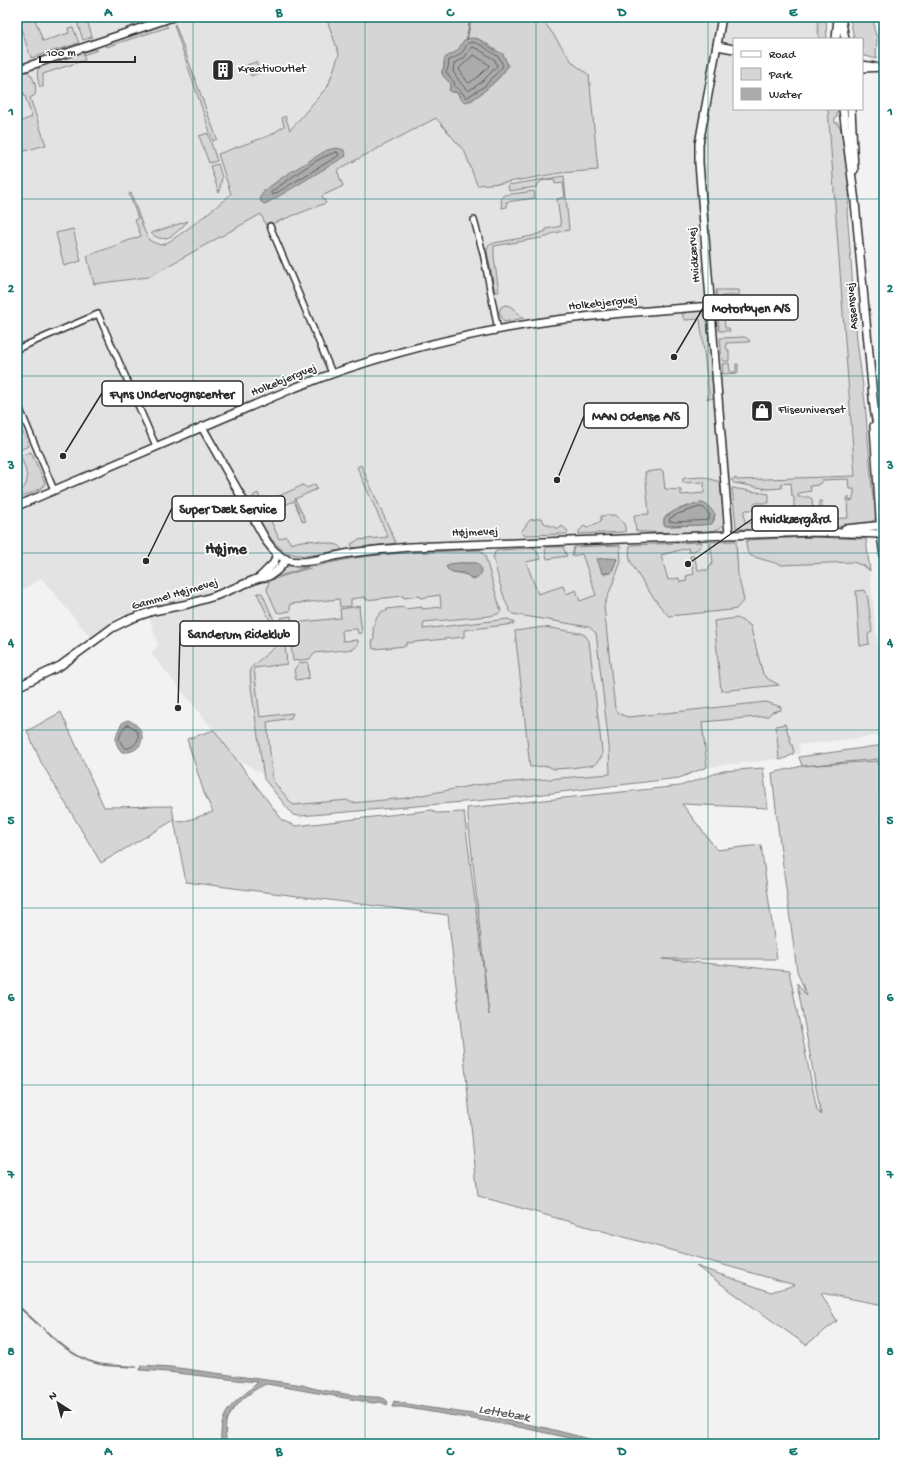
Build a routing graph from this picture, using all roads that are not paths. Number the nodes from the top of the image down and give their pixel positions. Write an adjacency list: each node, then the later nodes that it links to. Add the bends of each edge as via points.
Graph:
1 (173, 17): 12 (street)
2 (722, 17): 7 (street, Hvidkærvej)
3 (838, 17): 5 (street)
4 (842, 17): 6 (street)
5 (836, 38)
6 (844, 38)
7 (717, 46): 8 (street); 18 (street, Hvidkærvej, via 699,144 698,163)
8 (733, 49)
9 (863, 64): 10 (street)
10 (883, 68): 11 (street)
11 (863, 69)
12 (17, 70)
13 (842, 110): 15 (street, Assensvej)
14 (851, 110): 15 (street, Assensvej)
15 (855, 202): 23 (street, Assensvej)
16 (474, 220): 19 (street)
17 (270, 226): 21 (street, Holkebjergvej)
18 (711, 306): 19 (street, Holkebjergvej, via 604,314); 32 (street, Hvidkærvej)
19 (498, 330): 21 (street, Holkebjergvej, via 438,342)
20 (17, 349): 26 (street, via 98,314)
21 (332, 373): 24 (street, Holkebjergvej)
22 (17, 402): 28 (street)
23 (874, 408): 25 (street, Assensvej); 27 (street, Assensvej)
24 (202, 427): 26 (street, Holkebjergvej); 33 (street, Højmevej, via 267,542)
25 (874, 437): 29 (street); 31 (street, Assensvej)
26 (156, 446): 28 (street, Holkebjergvej)
27 (884, 467)
28 (54, 490): 30 (street, Holkebjergvej)
29 (884, 504)
30 (17, 506)
31 (883, 530): 32 (street, Højmevej); 34 (street, Assensvej)
32 (729, 534): 35 (street, Højmevej, via 410,547 306,561)
33 (277, 553): 35 (street, Højmevej); 36 (street, Gammel Højmevej, via 274,563)
34 (884, 556)
35 (286, 559): 36 (street, Gammel Højmevej, via 272,574 266,578)
36 (259, 578): 37 (street, Gammel Højmevej, via 215,596 130,619 112,628 60,666)
37 (17, 687)

